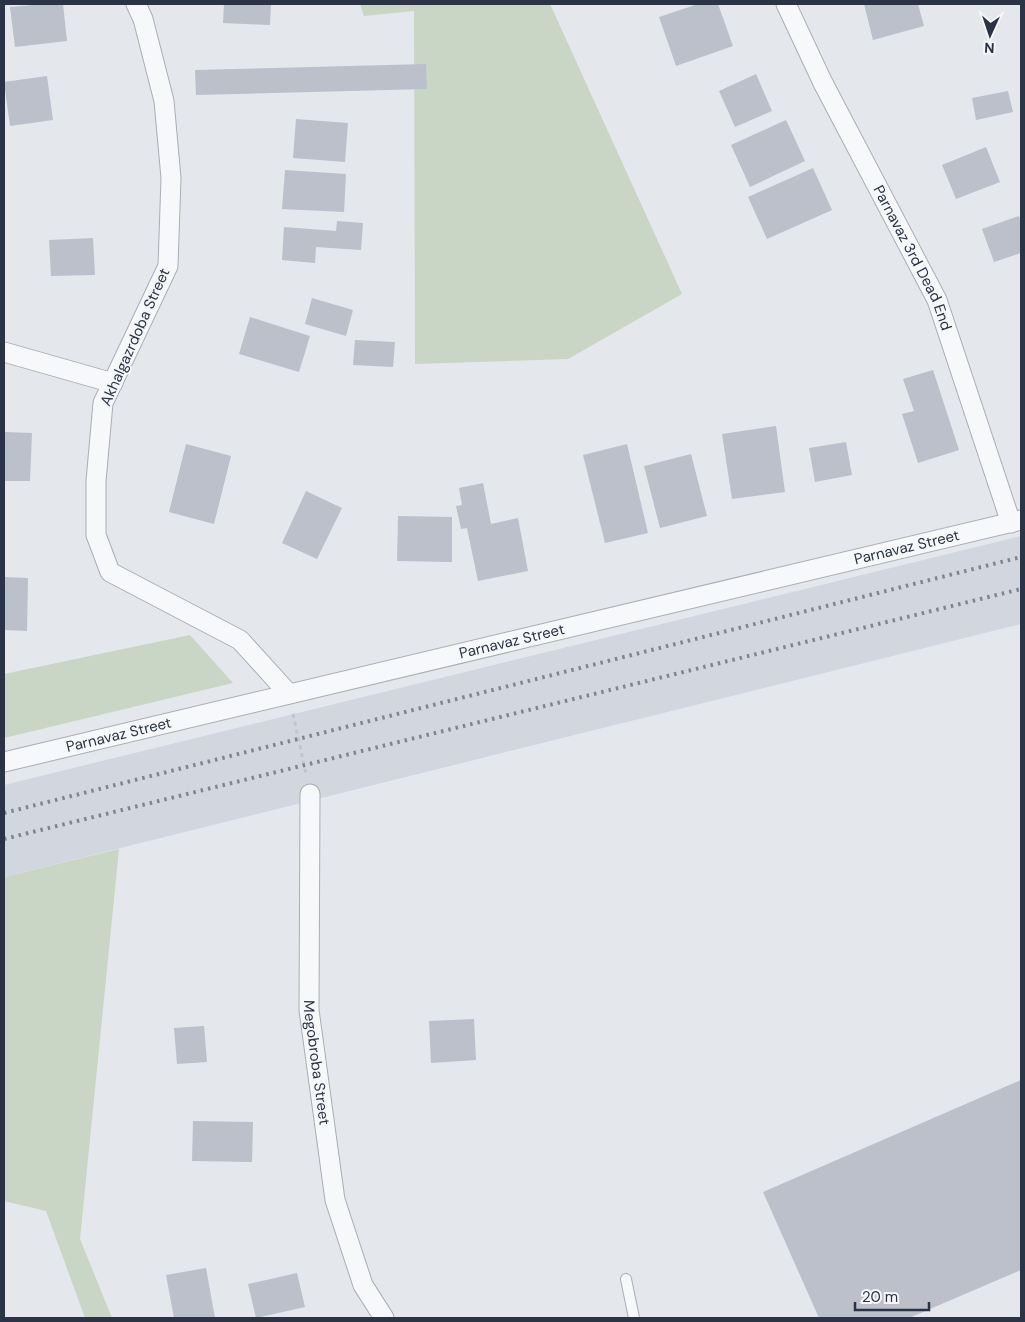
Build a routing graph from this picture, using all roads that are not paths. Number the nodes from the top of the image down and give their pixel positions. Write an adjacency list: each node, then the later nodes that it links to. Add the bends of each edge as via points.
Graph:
1 (136, 4): 4 (street, Akhalgazrdoba Street, via 164,102 171,178 168,266)
2 (786, 4): 5 (street, Parnavaz 3rd Dead End, via 823,83 937,300)
3 (4, 352): 4 (street)
4 (113, 383): 6 (street, Akhalgazrdoba Street, via 103,403 96,481 96,535 110,572 240,640)
5 (1016, 522): 6 (street, Parnavaz Street)
6 (289, 694): 7 (street, Parnavaz Street)
7 (4, 762)
8 (310, 794): 10 (street, Megobroba Street, via 309,1010 335,1200 363,1286)
9 (626, 1280): 11 (lane)
10 (384, 1318)
11 (634, 1318)

